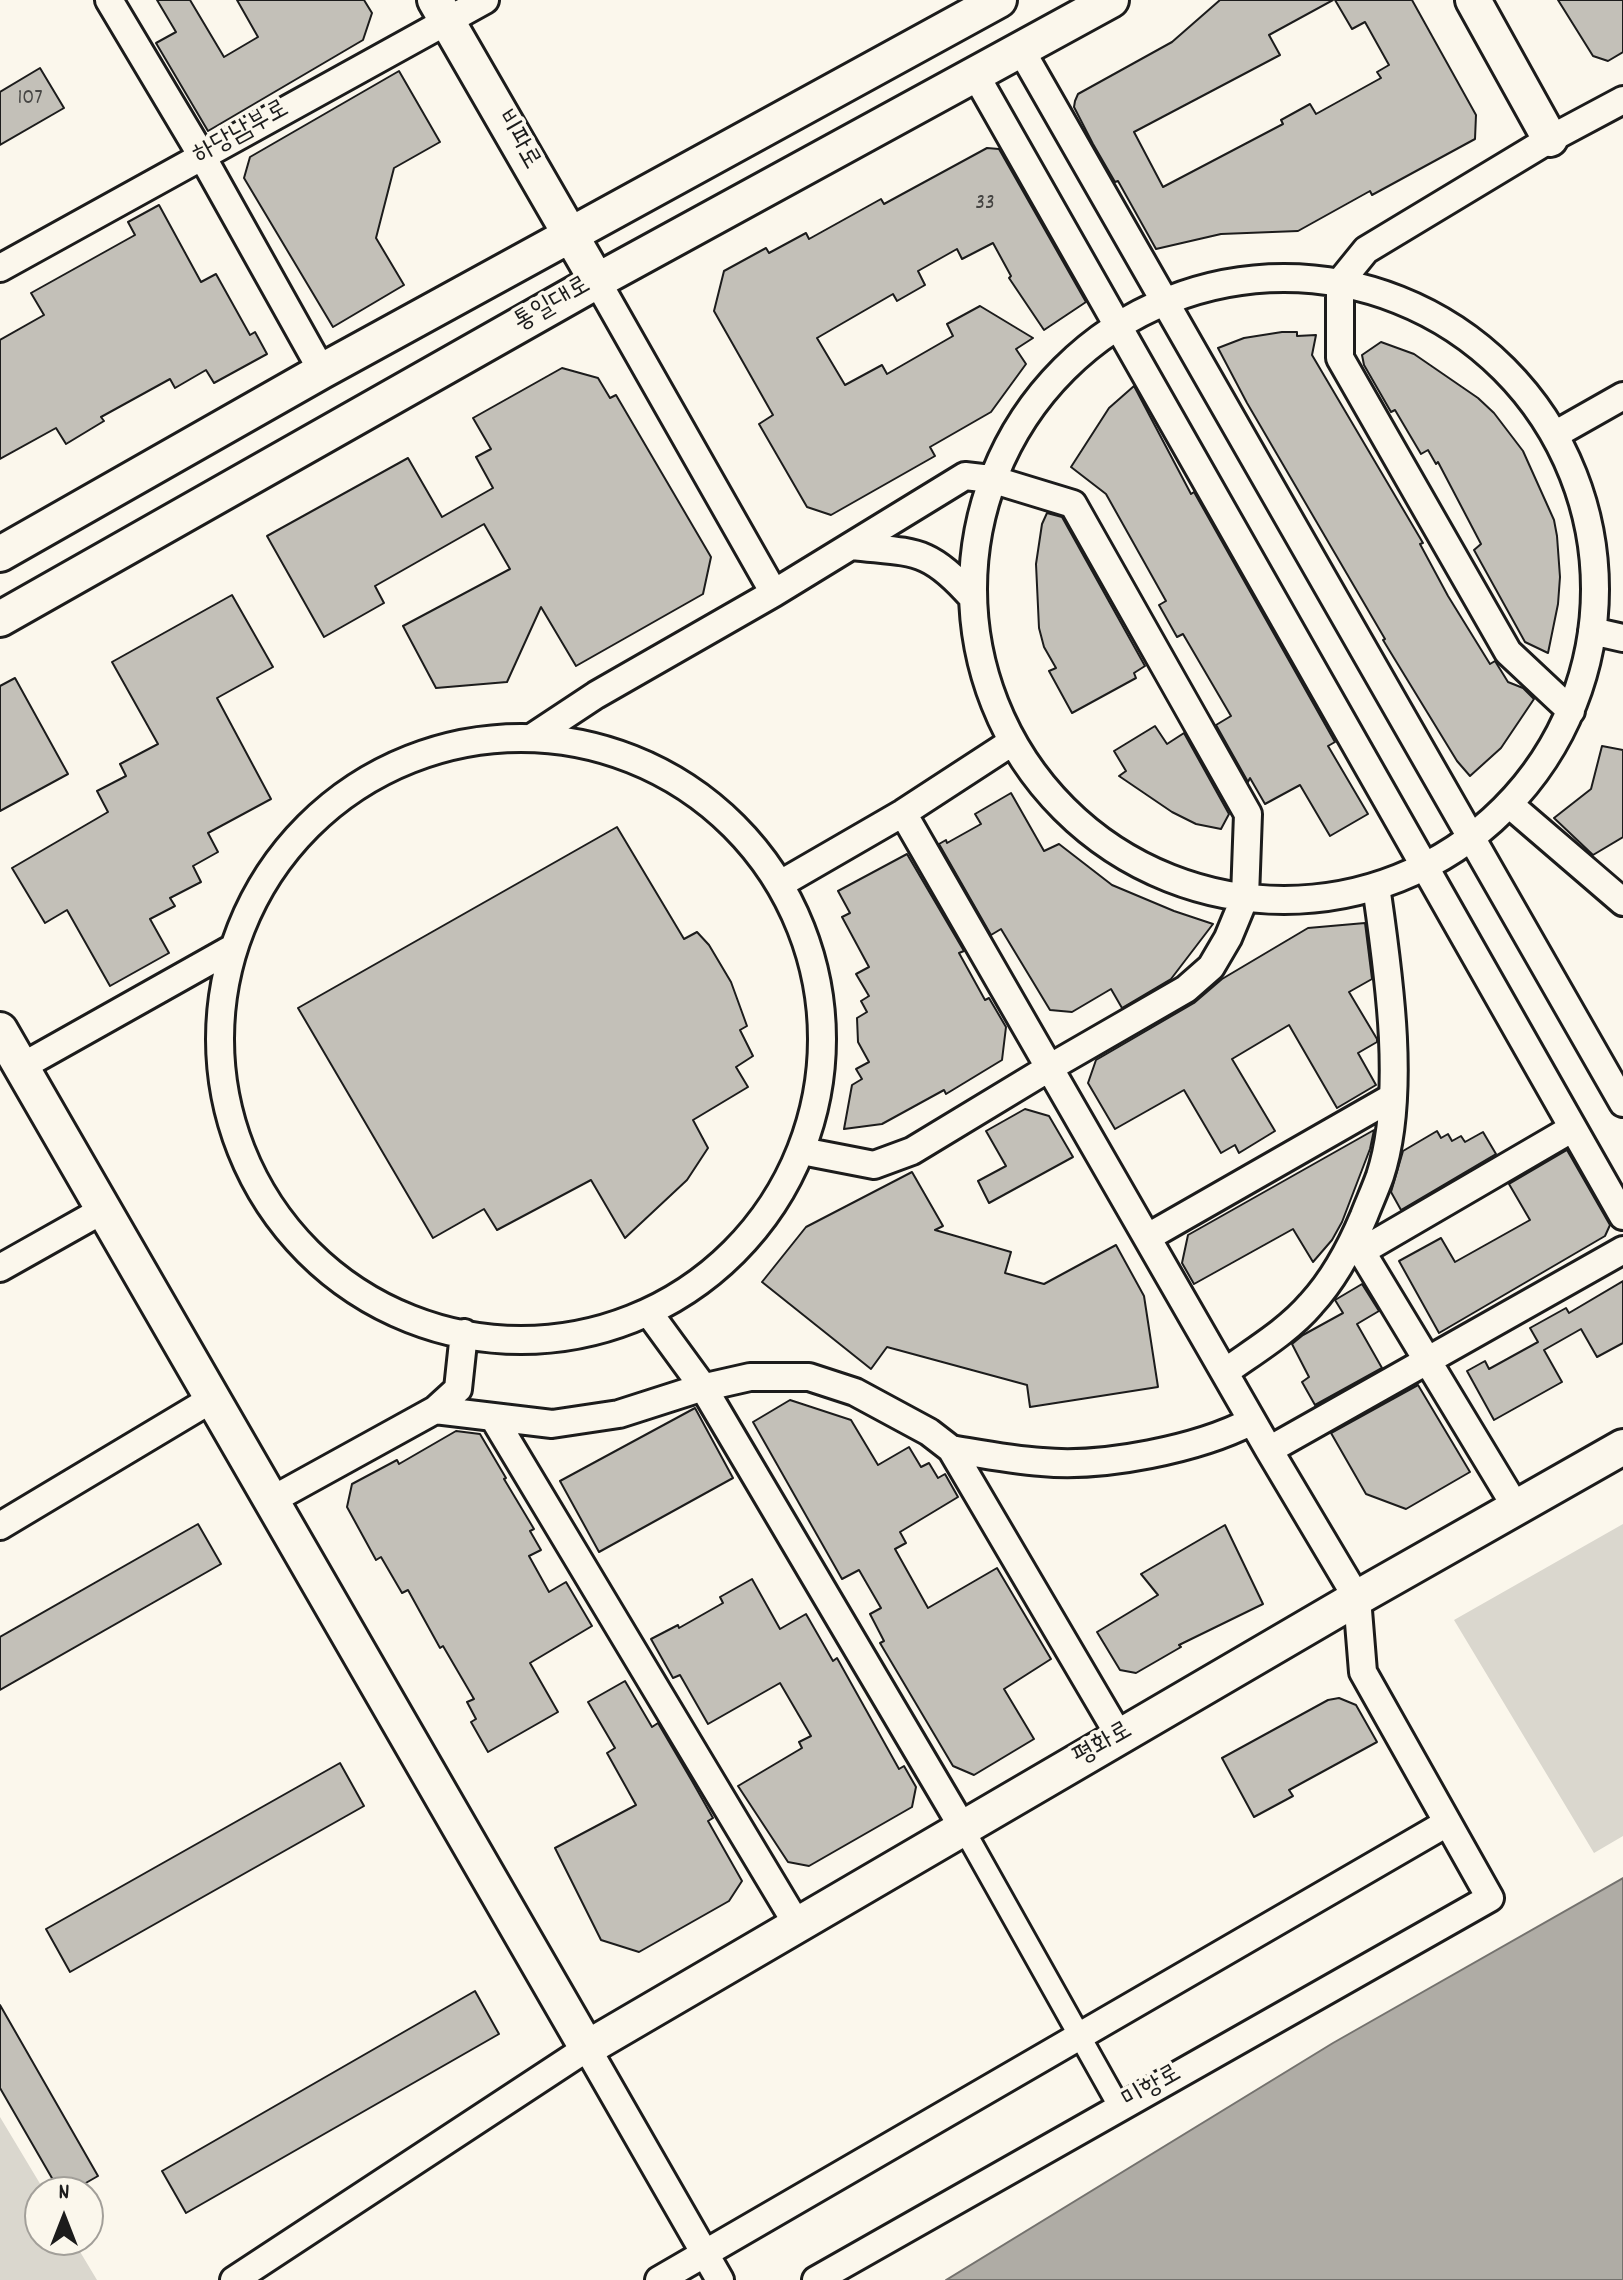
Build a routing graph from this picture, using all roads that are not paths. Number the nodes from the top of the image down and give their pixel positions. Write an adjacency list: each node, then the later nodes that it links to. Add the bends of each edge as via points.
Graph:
1 (109, 0): 11 (street)
2 (485, 0): 6 (street, 하당남부로)
3 (999, 0): 12 (street, 통일대로)
4 (1111, 0): 7 (street, 통일대로)
5 (1473, 0): 10 (street)
6 (441, 10): 11 (street, 하당남부로); 12 (street, 비파로)
7 (1021, 50): 8 (street, 통일대로); 16 (street)
8 (975, 74): 14 (street, 통일대로); 17 (street)
9 (1623, 100): 10 (street)
10 (1550, 139): 15 (street, via 1366,250)
11 (202, 156): 13 (street, 하당남부로); 18 (street)
12 (571, 236): 14 (street, 비파로); 18 (street, 통일대로)
13 (0, 268)
14 (597, 281): 24 (street); 26 (street, 통일대로)
15 (1340, 282): 16 (street, via 1269,279 1216,286); 20 (street, via 1405,303 1479,346 1524,385); 29 (street, via 1340,358 1508,652)
16 (1165, 302): 17 (street); 34 (street)
17 (1117, 325): 21 (street, via 1054,378 1023,418); 35 (street)
18 (322, 371): 23 (street, 통일대로)
19 (1623, 396): 20 (street)
20 (1556, 434): 27 (street, via 1581,494 1592,540)
21 (991, 479): 22 (street, via 965,476); 25 (street, via 979,523); 38 (street, via 1073,504 1248,814)
22 (852, 546): 24 (street); 25 (street, via 921,554 941,565)
23 (0, 554)
24 (774, 593): 30 (street)
25 (972, 597): 31 (street, via 979,658)
26 (0, 619)
27 (1592, 631): 28 (street); 29 (street)
28 (1623, 638)
29 (1571, 711): 32 (street)
30 (534, 736): 36 (street, via 599,748 669,776 730,821); 40 (street, via 462,743 402,761 336,800 312,820 263,880)
31 (1012, 742): 33 (street); 38 (street, via 1039,782 1110,847 1152,871)
32 (1509, 804): 34 (street); 39 (street)
33 (903, 813): 36 (street); 43 (street)
34 (1471, 837): 35 (street); 45 (street)
35 (1424, 866): 37 (street); 46 (street)
36 (782, 883): 47 (street, via 808,944 823,1013 821,1083)
37 (1376, 886): 38 (street, via 1319,897); 44 (street, via 1392,1029)
38 (1245, 897): 43 (street, via 1211,967 1186,989)
39 (1623, 902)
40 (231, 949): 42 (street); 55 (street, via 223,979 219,1072 243,1162 294,1240 367,1300)
41 (0, 1030): 42 (street)
42 (21, 1067): 48 (street)
43 (1049, 1068): 47 (street, via 912,1151 874,1165); 50 (street)
44 (1391, 1098): 50 (street); 51 (street, via 1380,1174)
45 (1623, 1103)
46 (1573, 1128): 49 (street); 51 (street)
47 (802, 1151): 54 (street, via 766,1217 713,1273)
48 (103, 1210): 53 (street); 59 (street)
49 (1623, 1216)
50 (1148, 1237): 57 (street)
51 (1358, 1245): 56 (street); 57 (street, via 1311,1305)
52 (1623, 1250): 56 (street)
53 (0, 1268)
54 (649, 1313): 55 (street, via 602,1330 553,1339 504,1341); 58 (street)
55 (464, 1333): 60 (street, via 458,1389)
56 (1427, 1362): 65 (street); 67 (street)
57 (1225, 1372): 62 (street)
58 (703, 1387): 61 (street, via 619,1414 552,1424); 64 (street, via 750,1377 809,1377 855,1392); 72 (street)
59 (212, 1399): 66 (street); 68 (street)
60 (435, 1410): 61 (street); 66 (street)
61 (493, 1417): 73 (street)
62 (1252, 1421): 64 (street, via 1149,1455 1100,1461 1044,1463); 65 (street)
63 (1623, 1447): 67 (street, 평화로)
64 (951, 1449): 70 (street)
65 (1269, 1450): 69 (street)
66 (270, 1501): 75 (street)
67 (1517, 1509): 69 (street, 평화로)
68 (0, 1526)
69 (1357, 1598): 70 (street, 평화로); 71 (street, via 1363,1672)
70 (1120, 1737): 72 (street, 평화로)
71 (1447, 1823): 74 (street); 76 (street, 미항로, via 1490,1898)
72 (963, 1828): 73 (street, 평화로); 74 (street)
73 (798, 1926): 75 (street, 평화로)
74 (1079, 2037): 76 (street); 77 (street)
75 (587, 2048): 77 (street); 78 (street)
76 (1120, 2108): 81 (street, 미항로)
77 (704, 2254): 79 (street); 80 (street)
78 (234, 2280)
79 (659, 2280)
80 (720, 2280)
81 (816, 2280)

